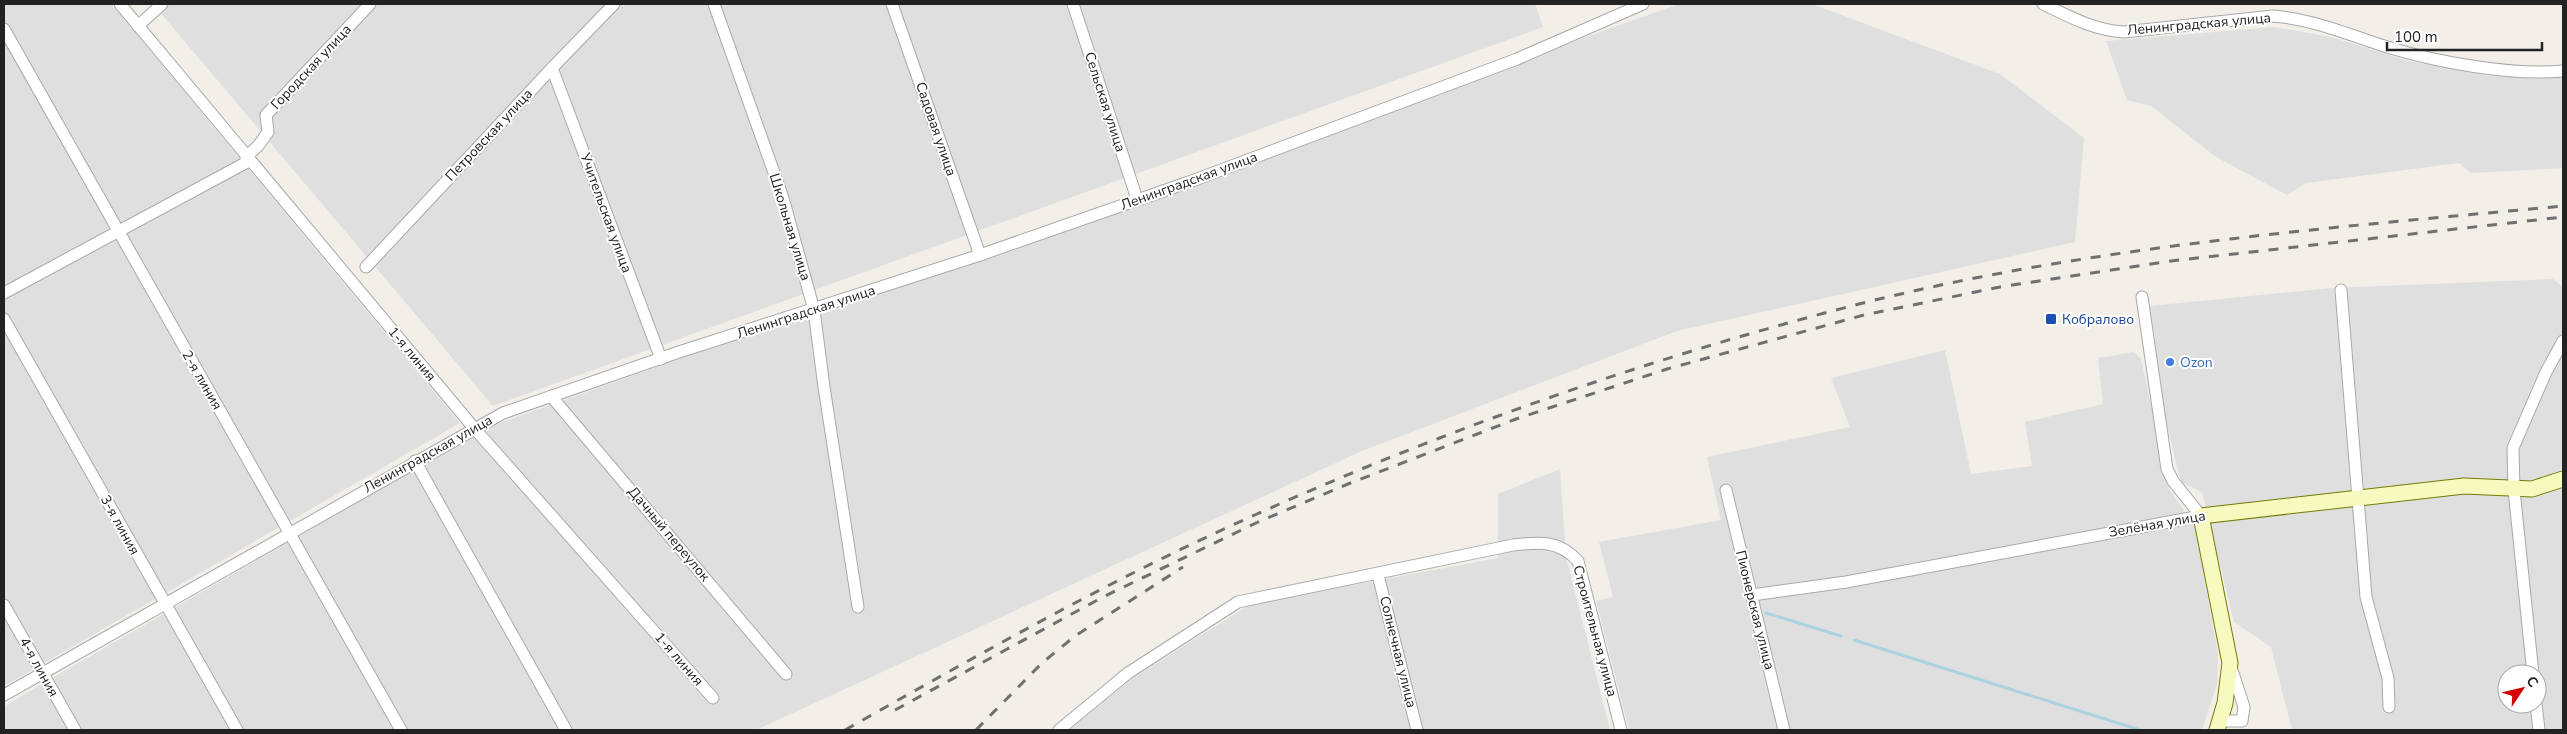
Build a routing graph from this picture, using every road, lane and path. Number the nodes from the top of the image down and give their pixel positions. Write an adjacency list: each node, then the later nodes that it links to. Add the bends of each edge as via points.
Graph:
1 (120, 4): 10 (street, 1-я линия)
2 (162, 4): 10 (street)
3 (370, 4): 14 (street, Городская улица, via 266,115 268,132)
4 (614, 4): 12 (street, Петровская улица)
5 (714, 4): 22 (street, Школьная улица, via 783,198)
6 (892, 4): 17 (street, Садовая улица)
7 (1073, 4): 15 (street, Сельская улица)
8 (2044, 4): 13 (street, Ленинградская улица, via 2083,23 2111,31 2273,16 2294,18 2392,48 2458,63)
9 (1637, 5): 15 (street, Ленинградская улица, via 1517,59)
10 (138, 26): 14 (street, 1-я линия)
11 (4, 29): 16 (street, 2-я линия)
12 (552, 68): 18 (street, Петровская улица); 25 (street, Учительская улица)
13 (2563, 71)
14 (247, 159): 16 (street, Городская улица); 27 (street, 1-я линия)
15 (1137, 199): 17 (street, Ленинградская улица)
16 (118, 232): 20 (street, Городская улица); 34 (street, 2-я линия)
17 (980, 255): 22 (street, Ленинградская улица)
18 (366, 267)
19 (2341, 290): 32 (street)
20 (4, 293)
21 (2142, 297): 33 (street, via 2167,469 2172,481)
22 (814, 310): 25 (street, Ленинградская улица); 39 (street, Школьная улица)
23 (4, 320): 37 (street, 3-я линия)
24 (2563, 341): 31 (street, via 2513,448)
25 (661, 359): 26 (street, Ленинградская улица)
26 (551, 396): 27 (street, Ленинградская улица, via 503,413); 43 (street, Дачный переулок)
27 (474, 428): 28 (street, Ленинградская улица); 45 (street, 1-я линия)
28 (415, 461): 34 (street, Ленинградская улица); 52 (street)
29 (2563, 479): 31 (street, Зелёная улица, via 2532,489)
30 (1726, 490): 36 (street, Пионерская улица)
31 (2514, 490): 32 (street, Зелёная улица, via 2464,486); 41 (street)
32 (2357, 497): 33 (street, Зелёная улица); 46 (street, via 2366,597 2388,678)
33 (2201, 516): 36 (street, Зелёная улица, via 1846,582); 40 (street)
34 (289, 532): 37 (street, Ленинградская улица); 51 (street, 2-я линия)
35 (1378, 575): 53 (street, Строительная улица, via 1238,602 1128,674); 54 (street, Солнечная улица); 55 (street, Строительная улица, via 1514,545 1557,544 1569,551 1578,561)
36 (1752, 595): 56 (street, Пионерская улица)
37 (164, 603): 42 (street, Ленинградская улица); 50 (street, 3-я линия)
38 (4, 604): 42 (street, 4-я линия)
39 (858, 606)
40 (2230, 663): 48 (street); 48 (street, via 2244,708 2242,721)
41 (2532, 664)
42 (42, 673): 44 (street, Ленинградская улица); 49 (street, 4-я линия)
43 (786, 674)
44 (4, 695)
45 (713, 698)
46 (2389, 707)
47 (2537, 714): 57 (street)
48 (2218, 725)
49 (75, 730)
50 (237, 730)
51 (401, 730)
52 (566, 730)
53 (1059, 730)
54 (1418, 730)
55 (1621, 730)
56 (1784, 730)
57 (2539, 730)

